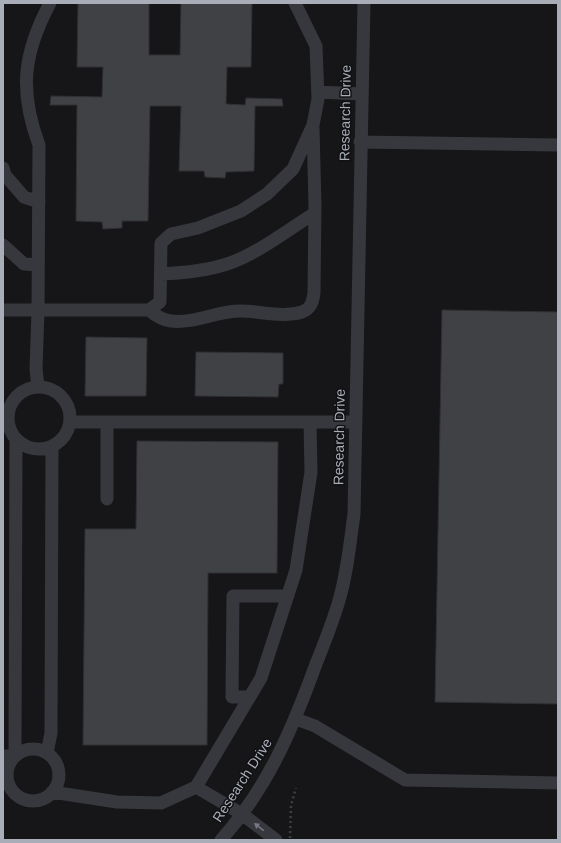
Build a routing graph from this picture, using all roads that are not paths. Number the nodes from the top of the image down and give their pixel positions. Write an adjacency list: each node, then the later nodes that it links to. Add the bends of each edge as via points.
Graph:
1 (50, 3): 10 (street, via 34,37 28,55 27,70 26,94 32,126 39,145)
2 (295, 3): 4 (street, via 316,46)
3 (364, 3): 5 (street, Research Drive)
4 (318, 92): 5 (street); 6 (street)
5 (362, 94): 7 (street, Research Drive)
6 (313, 124): 11 (street); 14 (street, via 293,169 267,194 241,211 221,220 171,234 161,243)
7 (360, 142): 8 (street); 23 (street, Research Drive)
8 (558, 145)
9 (3, 168): 10 (street, via 5,175 24,197)
10 (39, 202): 13 (street)
11 (315, 213): 14 (street, via 261,247 228,264 191,272); 17 (street, via 314,293 309,308 290,314 229,312 180,321 159,318)
12 (3, 245): 13 (street, via 24,264)
13 (38, 265): 16 (street)
14 (161, 274): 17 (street, via 160,302)
15 (3, 310): 16 (street)
16 (38, 310): 17 (street); 18 (street)
17 (149, 310)
18 (38, 387): 19 (street, via 18,394 11,403); 20 (street, via 48,388 62,398 69,412)
19 (5, 419): 24 (street)
20 (70, 422): 21 (street); 25 (street, via 67,432)
21 (107, 422): 22 (street); 26 (street)
22 (310, 422): 23 (street); 27 (street, via 311,472 296,570)
23 (356, 422): 29 (street, Research Drive, via 354,514 339,603)
24 (16, 440): 25 (street, via 33,449); 31 (street)
25 (52, 447): 30 (street, via 51,733)
26 (106, 499)
27 (288, 596): 28 (street, via 261,678); 28 (street, via 233,596 232,697)
28 (250, 697): 33 (street)
29 (296, 719): 32 (street, via 315,726 405,780); 36 (street, Research Drive, via 266,779)
30 (47, 753): 31 (street, via 31,749); 35 (street, via 58,767 57,780)
31 (9, 756): 34 (street)
32 (558, 783)
33 (196, 787): 35 (street, via 161,803 117,802); 36 (street)
34 (8, 791): 35 (street, via 27,800 45,798)
35 (52, 792)
36 (242, 814): 37 (street, Research Drive); 38 (street, one-way to 36)
37 (226, 839)
38 (276, 840)

